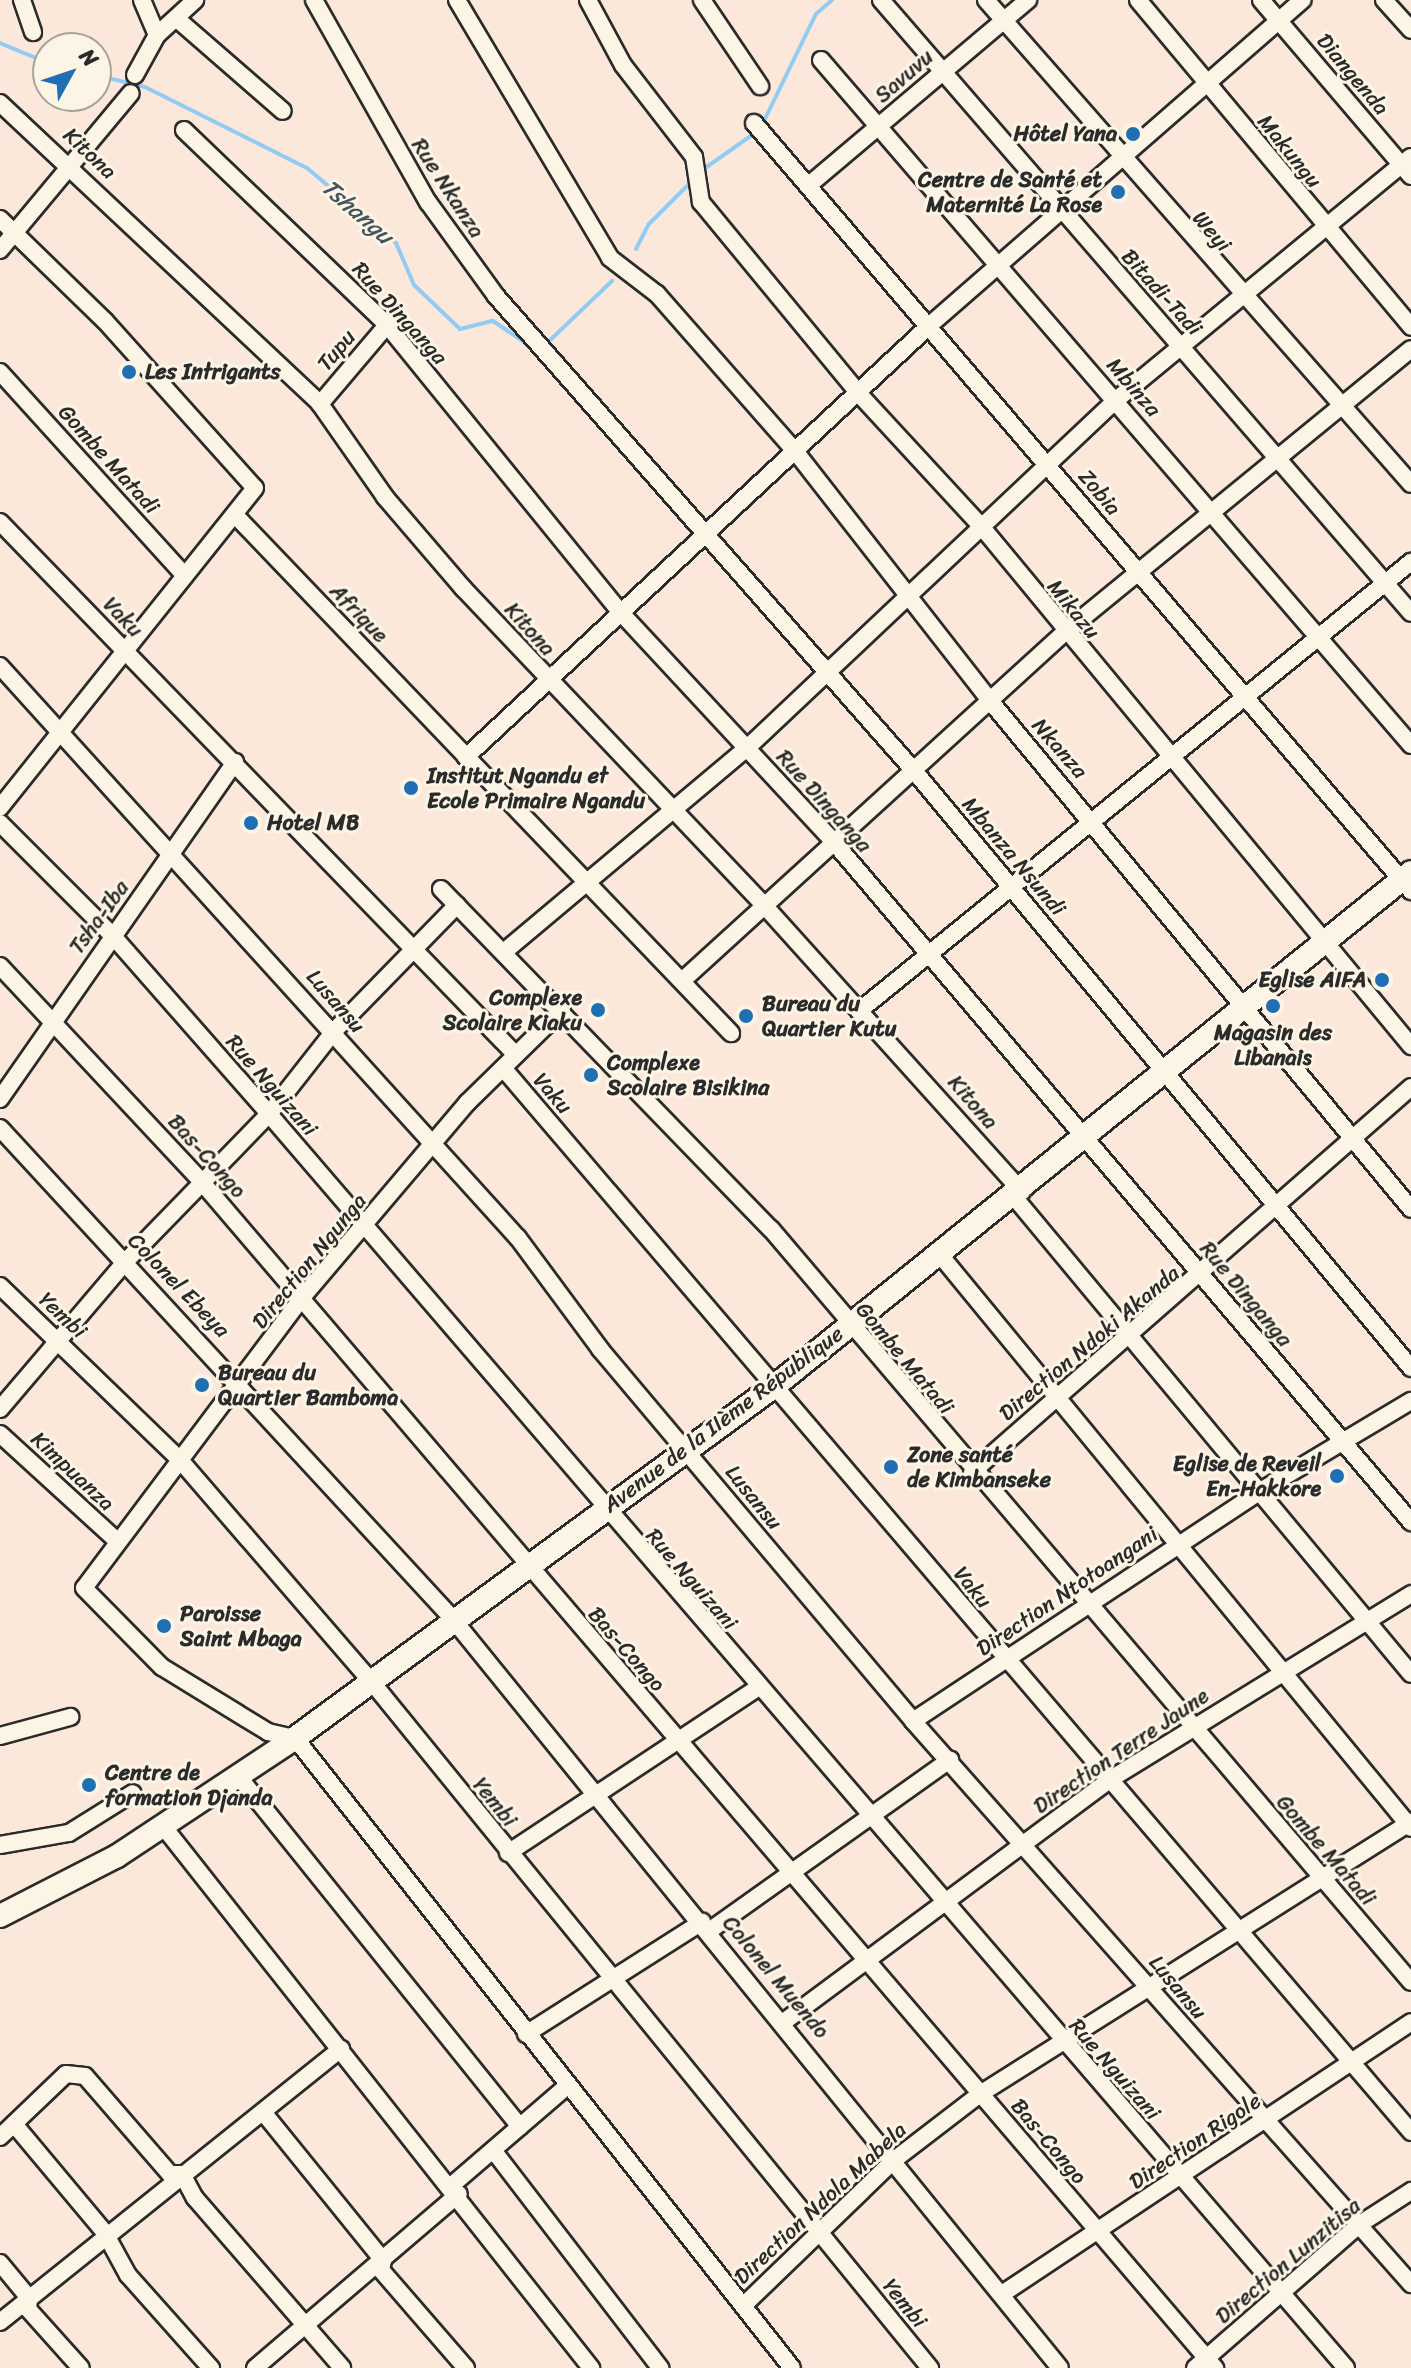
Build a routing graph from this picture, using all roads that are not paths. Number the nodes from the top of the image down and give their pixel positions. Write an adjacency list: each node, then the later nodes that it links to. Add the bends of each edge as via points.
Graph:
1 (22, 0): 19 (street)
2 (142, 0): 20 (street)
3 (195, 0): 15 (street)
4 (314, 0): 49 (street, Rue Nkanza, via 428,202 496,296)
5 (457, 0): 54 (street, Nkanza, via 610,258 676,315)
6 (588, 0): 50 (street, Mikazu, via 623,65 694,157 701,202)
7 (881, 0): 22 (street, Bitadi-Tadi)
8 (986, 0): 16 (street, Weyi)
9 (1028, 0): 16 (street, Savuvu)
10 (1138, 0): 24 (street, Makungu)
11 (1261, 0): 17 (street, Diangenda)
12 (1302, 0): 17 (street)
13 (1384, 0): 18 (street)
14 (707, 4): 25 (street)
15 (177, 19): 20 (street); 28 (street)
16 (1003, 21): 22 (street, Savuvu); 32 (street, Weyi)
17 (1279, 21): 24 (street); 34 (street, Diangenda)
18 (1411, 30)
19 (33, 32)
20 (157, 35): 23 (street)
21 (821, 60): 30 (street, Mbinza)
22 (941, 73): 30 (street, Savuvu); 36 (street, Bitadi-Tadi)
23 (135, 75)
24 (1207, 83): 32 (street); 38 (street, Makungu)
25 (760, 86)
26 (131, 93): 33 (street)
27 (0, 103): 33 (street, Kitona)
28 (283, 111)
29 (754, 123): 35 (street, Zobia)
30 (878, 128): 35 (street, Savuvu); 41 (street, Mbinza)
31 (184, 130): 44 (street, Rue Dinganga)
32 (1120, 160): 36 (street); 42 (street, Weyi)
33 (70, 163): 39 (street); 52 (street, Kitona)
34 (1408, 166): 38 (street)
35 (809, 185): 43 (street, Zobia)
36 (1061, 212): 41 (street); 46 (street, Bitadi-Tadi)
37 (0, 219): 39 (street)
38 (1325, 230): 42 (street); 45 (street, Makungu)
39 (15, 234): 40 (street); 59 (street, via 253,484)
40 (0, 250)
41 (999, 266): 43 (street); 51 (street, Mbinza)
42 (1241, 297): 46 (street); 53 (street, Weyi)
43 (931, 324): 50 (street); 56 (street, Zobia)
44 (387, 325): 52 (street, Tupu); 69 (street, Rue Dinganga)
45 (1411, 327)
46 (1180, 345): 51 (street); 55 (street, Bitadi-Tadi)
47 (1411, 349): 53 (street)
48 (0, 372): 65 (street, Gombe Matadi)
49 (576, 378): 62 (street, Mbanza Nsundi)
50 (860, 395): 54 (street); 61 (street, Mikazu)
51 (1116, 400): 56 (street); 58 (street, Mbinza)
52 (320, 404): 75 (street, Kitona, via 385,497)
53 (1341, 404): 55 (street); 57 (street, Weyi)
54 (795, 451): 62 (street); 67 (street, Nkanza)
55 (1279, 455): 58 (street); 66 (street, Bitadi-Tadi)
56 (1048, 465): 61 (street); 64 (street, Zobia)
57 (1411, 484)
58 (1213, 510): 64 (street); 71 (street, Mbinza)
59 (236, 516): 65 (street); 81 (street, Afrique)
60 (0, 522): 72 (street, Vaku)
61 (981, 526): 67 (street); 70 (street, Mikazu)
62 (705, 541): 69 (street); 74 (street, Mbanza Nsundi)
63 (1411, 562): 66 (street)
64 (1139, 572): 70 (street); 76 (street, Zobia)
65 (185, 576): 72 (street)
66 (1386, 582): 68 (street, Bitadi-Tadi); 71 (street)
67 (912, 593): 74 (street); 77 (street, Nkanza)
68 (1411, 613)
69 (623, 615): 75 (street); 80 (street, Rue Dinganga)
70 (1064, 633): 77 (street); 82 (street, Mikazu)
71 (1322, 638): 76 (street); 79 (street, Mbinza)
72 (126, 651): 78 (street); 83 (street, Vaku)
73 (0, 666): 78 (street, Lusansu)
74 (828, 675): 80 (street); 84 (street, Mbanza Nsundi)
75 (547, 682): 81 (street); 86 (street, Kitona)
76 (1250, 699): 82 (street); 92 (street, Zobia)
77 (991, 702): 84 (street); 87 (street, Nkanza)
78 (65, 733): 85 (street); 90 (street, Lusansu)
79 (1411, 745)
80 (746, 749): 86 (street); 89 (street, Rue Dinganga)
81 (466, 757): 91 (street, Afrique)
82 (1171, 760): 87 (street); 98 (street, Mikazu)
83 (235, 762): 90 (street, Tsha-Iba); 99 (street, Vaku)
84 (916, 773): 89 (street); 93 (street, Mbanza Nsundi)
85 (0, 808)
86 (670, 812): 91 (street); 95 (street, Kitona)
87 (1092, 818): 93 (street); 105 (street, Nkanza)
88 (0, 823): 97 (street, Rue Nguizani)
89 (832, 840): 95 (street); 101 (street, Rue Dinganga)
90 (175, 852): 97 (street, Tsha-Iba); 108 (street, Lusansu)
91 (587, 880): 100 (street); 103 (street, Afrique)
92 (1408, 881): 98 (street, Avenue de la IIème République)
93 (1011, 888): 101 (street); 113 (street, Mbanza Nsundi)
94 (441, 889): 96 (street, Gombe Matadi)
95 (763, 904): 103 (street); 106 (street, Kitona)
96 (457, 905): 99 (street); 100 (street, Gombe Matadi)
97 (112, 935): 107 (street, Tsha-Iba); 116 (street, Rue Nguizani)
98 (1325, 944): 105 (street, Avenue de la IIème République); 110 (street, Mikazu)
99 (414, 945): 108 (street); 111 (street, Vaku)
100 (505, 951): 104 (street, Gombe Matadi)
101 (929, 954): 106 (street); 119 (street, Rue Dinganga)
102 (0, 966): 107 (street, Bas-Congo)
103 (683, 980): 109 (street, Afrique)
104 (562, 1010): 111 (street, Direction Ngunga); 131 (street, Gombe Matadi, via 771,1229)
105 (1249, 1010): 113 (street, Avenue de la IIème République); 118 (street, Nkanza)
106 (859, 1011): 122 (street, Kitona)
107 (52, 1020): 115 (street, Tsha-Iba); 121 (street, Bas-Congo)
108 (334, 1031): 116 (street); 120 (street, Lusansu)
109 (731, 1033)
110 (1411, 1046)
111 (514, 1053): 112 (street, Direction Ngunga)
112 (503, 1068): 120 (street, Direction Ngunga); 136 (street, Vaku)
113 (1169, 1075): 119 (street, Avenue de la IIème République); 123 (street, Mbanza Nsundi)
114 (1411, 1087): 118 (street, Direction Ndoki Akanda)
115 (0, 1099)
116 (269, 1114): 121 (street); 125 (street, Rue Nguizani)
117 (0, 1128): 127 (street, Colonel Ebeya)
118 (1351, 1137): 123 (street, Direction Ndoki Akanda); 124 (street, Nkanza)
119 (1085, 1143): 122 (street, Avenue de la IIème République); 128 (street, Rue Dinganga)
120 (431, 1144): 125 (street, Direction Ngunga); 142 (street, Lusansu, via 518,1238)
121 (200, 1180): 127 (street); 130 (street, Bas-Congo)
122 (1018, 1195): 126 (street, Avenue de la IIème République); 132 (street, Kitona)
123 (1278, 1208): 128 (street, Direction Ndoki Akanda); 134 (street, Mbanza Nsundi)
124 (1411, 1209)
125 (364, 1228): 130 (street, Direction Ngunga); 146 (street, Rue Nguizani)
126 (941, 1256): 131 (street, Avenue de la IIème République); 137 (street)
127 (126, 1261): 133 (street); 135 (street, Colonel Ebeya)
128 (1202, 1275): 132 (street, Direction Ndoki Akanda); 141 (street, Rue Dinganga)
129 (0, 1286): 133 (street, Yembi)
130 (301, 1299): 135 (street, Direction Ngunga); 150 (street, Bas-Congo)
131 (848, 1327): 136 (street, Avenue de la IIème République); 144 (street, Gombe Matadi)
132 (1130, 1336): 137 (street, Direction Ndoki Akanda); 145 (street, Kitona)
133 (57, 1339): 139 (street); 143 (street, Yembi)
134 (1411, 1368)
135 (242, 1383): 143 (street, Direction Ngunga); 153 (street, Colonel Ebeya)
136 (776, 1385): 142 (street, Avenue de la IIème République); 155 (street, Vaku)
137 (1057, 1397): 144 (street, Direction Ndoki Akanda); 149 (street)
138 (1411, 1401): 141 (street, Direction Ntotoangani)
139 (0, 1409)
140 (0, 1434): 148 (street, Kimpuanza)
141 (1342, 1445): 145 (street, Direction Ntotoangani); 147 (street, Rue Dinganga)
142 (687, 1450): 146 (street, Avenue de la IIème République); 161 (street, Lusansu)
143 (180, 1460): 148 (street, Direction Ngunga); 158 (street, Yembi)
144 (972, 1472): 152 (street, Gombe Matadi)
145 (1262, 1490): 149 (street, Direction Ntotoangani); 154 (street, Kitona)
146 (602, 1510): 150 (street, Avenue de la IIème République); 159 (street, Rue Nguizani)
147 (1411, 1522)
148 (116, 1540): 164 (street, Direction Ngunga, via 84,1582 88,1593 162,1667 268,1732)
149 (1176, 1545): 152 (street, Direction Ntotoangani); 156 (street)
150 (527, 1566): 153 (street, Avenue de la IIème République); 165 (street, Bas-Congo)
151 (1411, 1594): 154 (street, Direction Terre Jaune)
152 (1094, 1605): 155 (street, Direction Ntotoangani); 162 (street, Gombe Matadi)
153 (452, 1618): 158 (street, Avenue de la IIème République); 170 (street, Colonel Muendo)
154 (1364, 1619): 156 (street, Direction Terre Jaune); 157 (street, Kitona)
155 (1003, 1660): 161 (street, Direction Ntotoangani); 168 (street, Vaku)
156 (1283, 1672): 162 (street, Direction Terre Jaune); 172 (street)
157 (1411, 1674)
158 (371, 1681): 164 (street, Avenue de la IIème République); 176 (street, Yembi)
159 (757, 1688): 165 (street); 171 (street, Rue Nguizani)
160 (70, 1717): 163 (street)
161 (913, 1721): 166 (street, Lusansu)
162 (1191, 1729): 168 (street, Direction Terre Jaune); 178 (street, Gombe Matadi)
163 (0, 1736)
164 (295, 1738): 167 (street, Avenue de la IIème République); 189 (street)
165 (678, 1741): 170 (street); 177 (street, Bas-Congo)
166 (950, 1760): 171 (street); 174 (street, Lusansu)
167 (238, 1776): 173 (street, Avenue de la IIème République); 198 (street)
168 (1109, 1780): 174 (street, Direction Terre Jaune); 182 (street, Vaku)
169 (133, 1793): 175 (street, via 69,1833)
170 (594, 1795): 176 (street); 181 (street, Colonel Muendo)
171 (871, 1821): 177 (street); 179 (street, Rue Nguizani)
172 (1410, 1825): 178 (street, Direction Ndola Mabela)
173 (163, 1826): 180 (street, Avenue de la IIème République); 191 (street)
174 (1025, 1842): 179 (street, Direction Terre Jaune); 186 (street, Lusansu)
175 (0, 1845)
176 (508, 1853): 185 (street, Yembi)
177 (789, 1877): 181 (street); 183 (street, Bas-Congo)
178 (1325, 1883): 182 (street, Direction Ndola Mabela); 184 (street, Gombe Matadi)
179 (945, 1904): 183 (street, Direction Terre Jaune); 190 (street, Rue Nguizani)
180 (0, 1916)
181 (705, 1926): 185 (street); 187 (street, Colonel Muendo)
182 (1239, 1931): 186 (street, Direction Ndola Mabela); 192 (street, Vaku)
183 (866, 1962): 187 (street, Direction Terre Jaune); 194 (street, Bas-Congo)
184 (1411, 1982)
185 (611, 1983): 189 (street); 208 (street, Yembi)
186 (1147, 1985): 190 (street, Direction Ndola Mabela); 196 (street, Lusansu)
187 (785, 2021): 202 (street, Colonel Muendo)
188 (1411, 2022): 192 (street, Direction Rigole)
189 (526, 2034): 193 (street)
190 (1060, 2040): 194 (street, Direction Ndola Mabela); 204 (street, Rue Nguizani)
191 (341, 2049): 195 (street); 205 (street)
192 (1354, 2061): 196 (street, Direction Rigole); 199 (street, Vaku)
193 (567, 2086): 198 (street); 217 (street)
194 (980, 2094): 202 (street, Direction Ndola Mabela); 210 (street, Bas-Congo)
195 (263, 2112): 203 (street); 211 (street)
196 (1267, 2120): 204 (street, Direction Rigole); 207 (street, Lusansu)
197 (14, 2124): 200 (street); 203 (street, via 75,2071 170,2174); 209 (street)
198 (520, 2127): 201 (street)
199 (1411, 2132)
200 (0, 2137)
201 (493, 2150): 205 (street); 227 (street)
202 (894, 2160): 208 (street, Direction Ndola Mabela); 215 (street, Colonel Muendo)
203 (182, 2174): 209 (street); 219 (street, via 195,2198)
204 (1179, 2176): 210 (street, Direction Rigole); 214 (street, Rue Nguizani)
205 (455, 2190): 211 (street); 226 (street)
206 (1411, 2191): 207 (street, Direction Lunzitisa)
207 (1360, 2224): 213 (street, Lusansu); 214 (street, Direction Lunzitisa)
208 (818, 2231): 217 (street, Direction Ndola Mabela); 229 (street, Yembi)
209 (105, 2233): 216 (street); 222 (street, via 111,2254)
210 (1098, 2233): 215 (street, Direction Rigole); 220 (street, Bas-Congo)
211 (383, 2260): 219 (street); 225 (street, via 381,2270)
212 (0, 2263): 216 (street)
213 (1411, 2284)
214 (1285, 2293): 220 (street, Direction Lunzitisa); 231 (street, Rue Nguizani)
215 (1002, 2294): 230 (street, Colonel Muendo)
216 (29, 2298): 218 (street); 221 (street, via 28,2309)
217 (744, 2305): 228 (street)
218 (0, 2322)
219 (304, 2322): 223 (street); 224 (street)
220 (1205, 2365)
221 (81, 2368)
222 (211, 2368)
223 (255, 2368)
224 (342, 2368)
225 (466, 2368)
226 (591, 2368)
227 (660, 2368)
228 (792, 2368)
229 (930, 2368)
230 (1060, 2368)
231 (1346, 2368)

